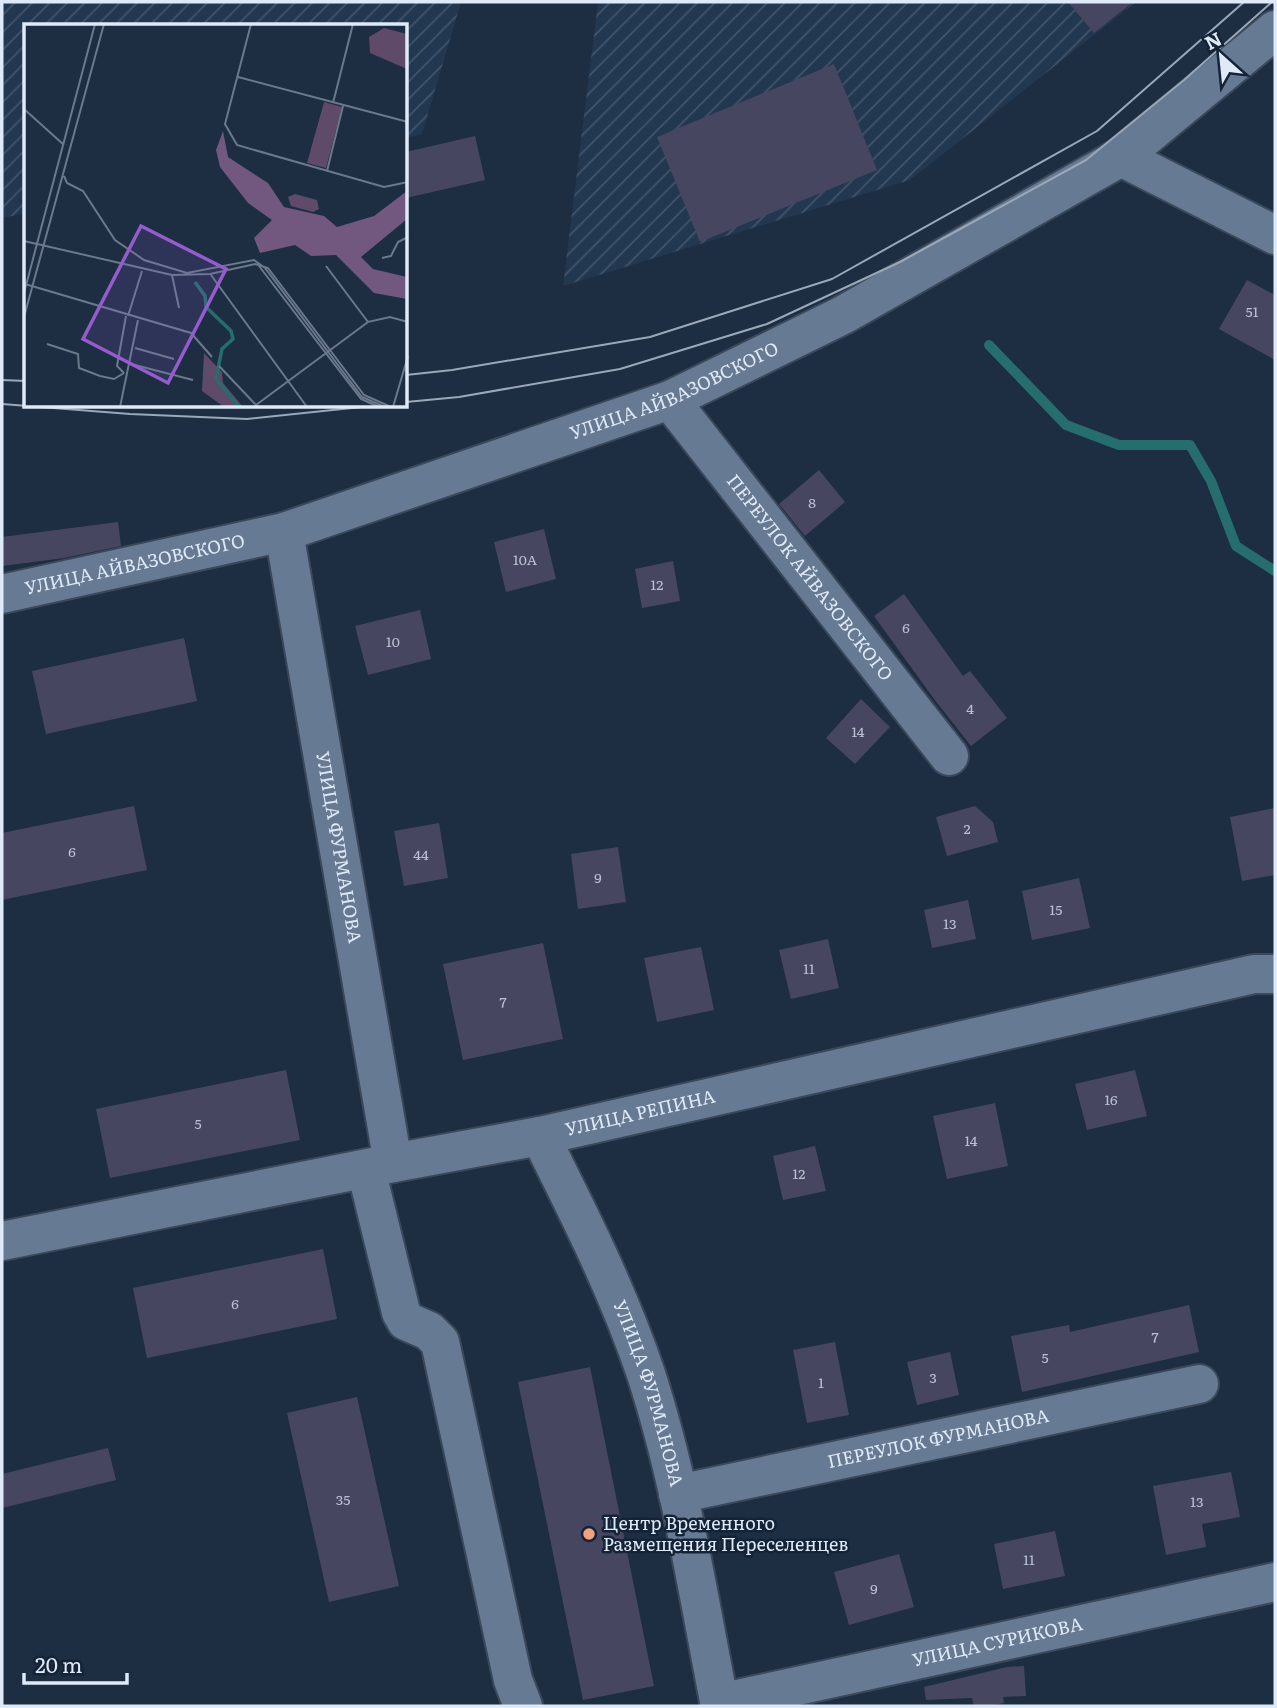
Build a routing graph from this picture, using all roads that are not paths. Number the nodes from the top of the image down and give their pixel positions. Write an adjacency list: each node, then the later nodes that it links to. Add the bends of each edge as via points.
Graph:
1 (1275, 30): 2 (street, УЛИЦА АЙВАЗОВСКОГО)
2 (1121, 157): 3 (street); 4 (street, УЛИЦА АЙВАЗОВСКОГО, via 843,316)
3 (1275, 235)
4 (670, 400): 5 (street, УЛИЦА АЙВАЗОВСКОГО); 7 (street, ПЕРЕУЛОК АЙВАЗОВСКОГО)
5 (284, 532): 6 (street, УЛИЦА АЙВАЗОВСКОГО); 10 (street, УЛИЦА ФУРМАНОВА)
6 (2, 594)
7 (949, 756)
8 (1275, 974): 9 (street, УЛИЦА РЕПИНА, via 1254,974)
9 (540, 1136): 10 (street, УЛИЦА РЕПИНА); 13 (street, УЛИЦА ФУРМАНОВА, via 598,1251 646,1374)
10 (379, 1166): 11 (street, УЛИЦА РЕПИНА); 16 (street, УЛИЦА ФУРМАНОВА, via 401,1312 406,1321 429,1331 440,1342 513,1679)
11 (2, 1241)
12 (1199, 1384): 13 (street, ПЕРЕУЛОК ФУРМАНОВА)
13 (678, 1494): 15 (street, УЛИЦА ФУРМАНОВА)
14 (1275, 1582): 15 (street, УЛИЦА СУРИКОВА)
15 (720, 1704)
16 (523, 1706)

